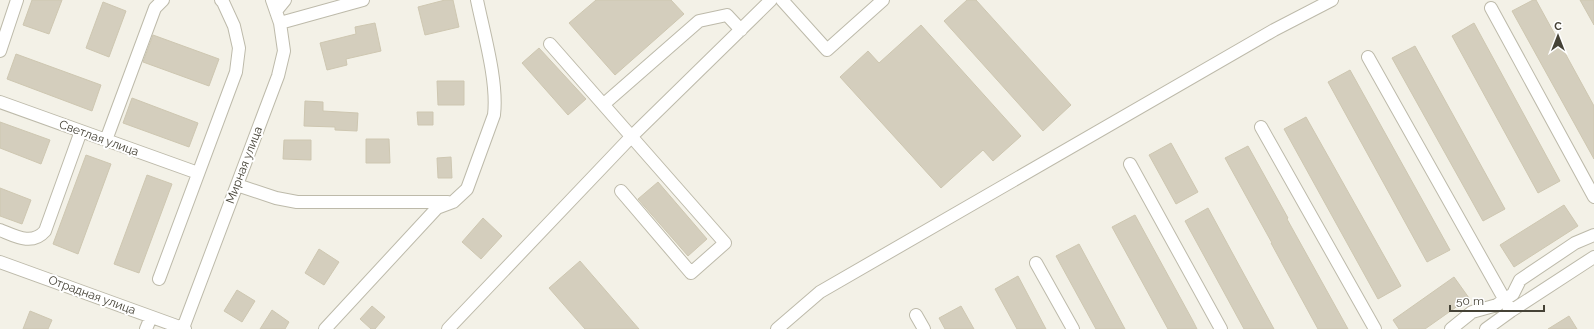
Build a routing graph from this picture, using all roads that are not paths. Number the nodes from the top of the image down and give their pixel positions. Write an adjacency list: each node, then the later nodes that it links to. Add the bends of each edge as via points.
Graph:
1 (17, 0): 16 (street)
2 (163, 0): 23 (street, via 155,8)
3 (220, 0): 25 (street, via 234,26 239,48 236,72)
4 (285, 0): 11 (street)
5 (363, 0): 13 (street)
6 (477, 0): 29 (street, via 496,104 467,189)
7 (771, 0): 14 (street)
8 (782, 0): 9 (street, via 827,50)
9 (883, 0)
10 (1332, 0): 44 (street, via 1274,30 820,292)
11 (274, 5): 13 (street, Мирная улица)
12 (1491, 8): 28 (street)
13 (280, 23): 26 (street, Мирная улица, via 284,51 278,76)
14 (741, 30): 19 (street, via 727,15 699,21); 22 (street)
15 (550, 44): 19 (street)
16 (0, 50)
17 (1368, 57): 36 (street)
18 (0, 102): 21 (street, Светлая улица)
19 (604, 104): 22 (street)
20 (1261, 127): 48 (street)
21 (81, 131): 23 (street, Светлая улица); 30 (street, via 45,231 40,236 24,239)
22 (632, 136): 27 (street, via 725,243 691,273); 43 (street)
23 (106, 140): 25 (street, Светлая улица)
24 (1130, 164): 47 (street)
25 (198, 174): 35 (street)
26 (237, 185): 29 (street, via 297,202); 40 (street, Мирная улица)
27 (621, 192)
28 (1594, 197)
29 (453, 202): 42 (street, via 437,208)
30 (0, 230)
31 (1594, 236): 36 (street, via 1575,243 1520,280 1513,294)
32 (1594, 257): 37 (street)
33 (0, 262): 38 (street, Отрадная улица)
34 (1036, 263): 46 (street)
35 (159, 279)
36 (1504, 300): 37 (street); 49 (street, via 1497,305 1472,312)
37 (1511, 311): 50 (street)
38 (151, 316): 40 (street, Отрадная улица); 41 (street)
39 (916, 316): 45 (street)
40 (184, 328)
41 (146, 329)
42 (325, 329)
43 (448, 329)
44 (777, 329)
45 (924, 329)
46 (1073, 329)
47 (1221, 329)
48 (1375, 329)
49 (1451, 329)
50 (1486, 329)

